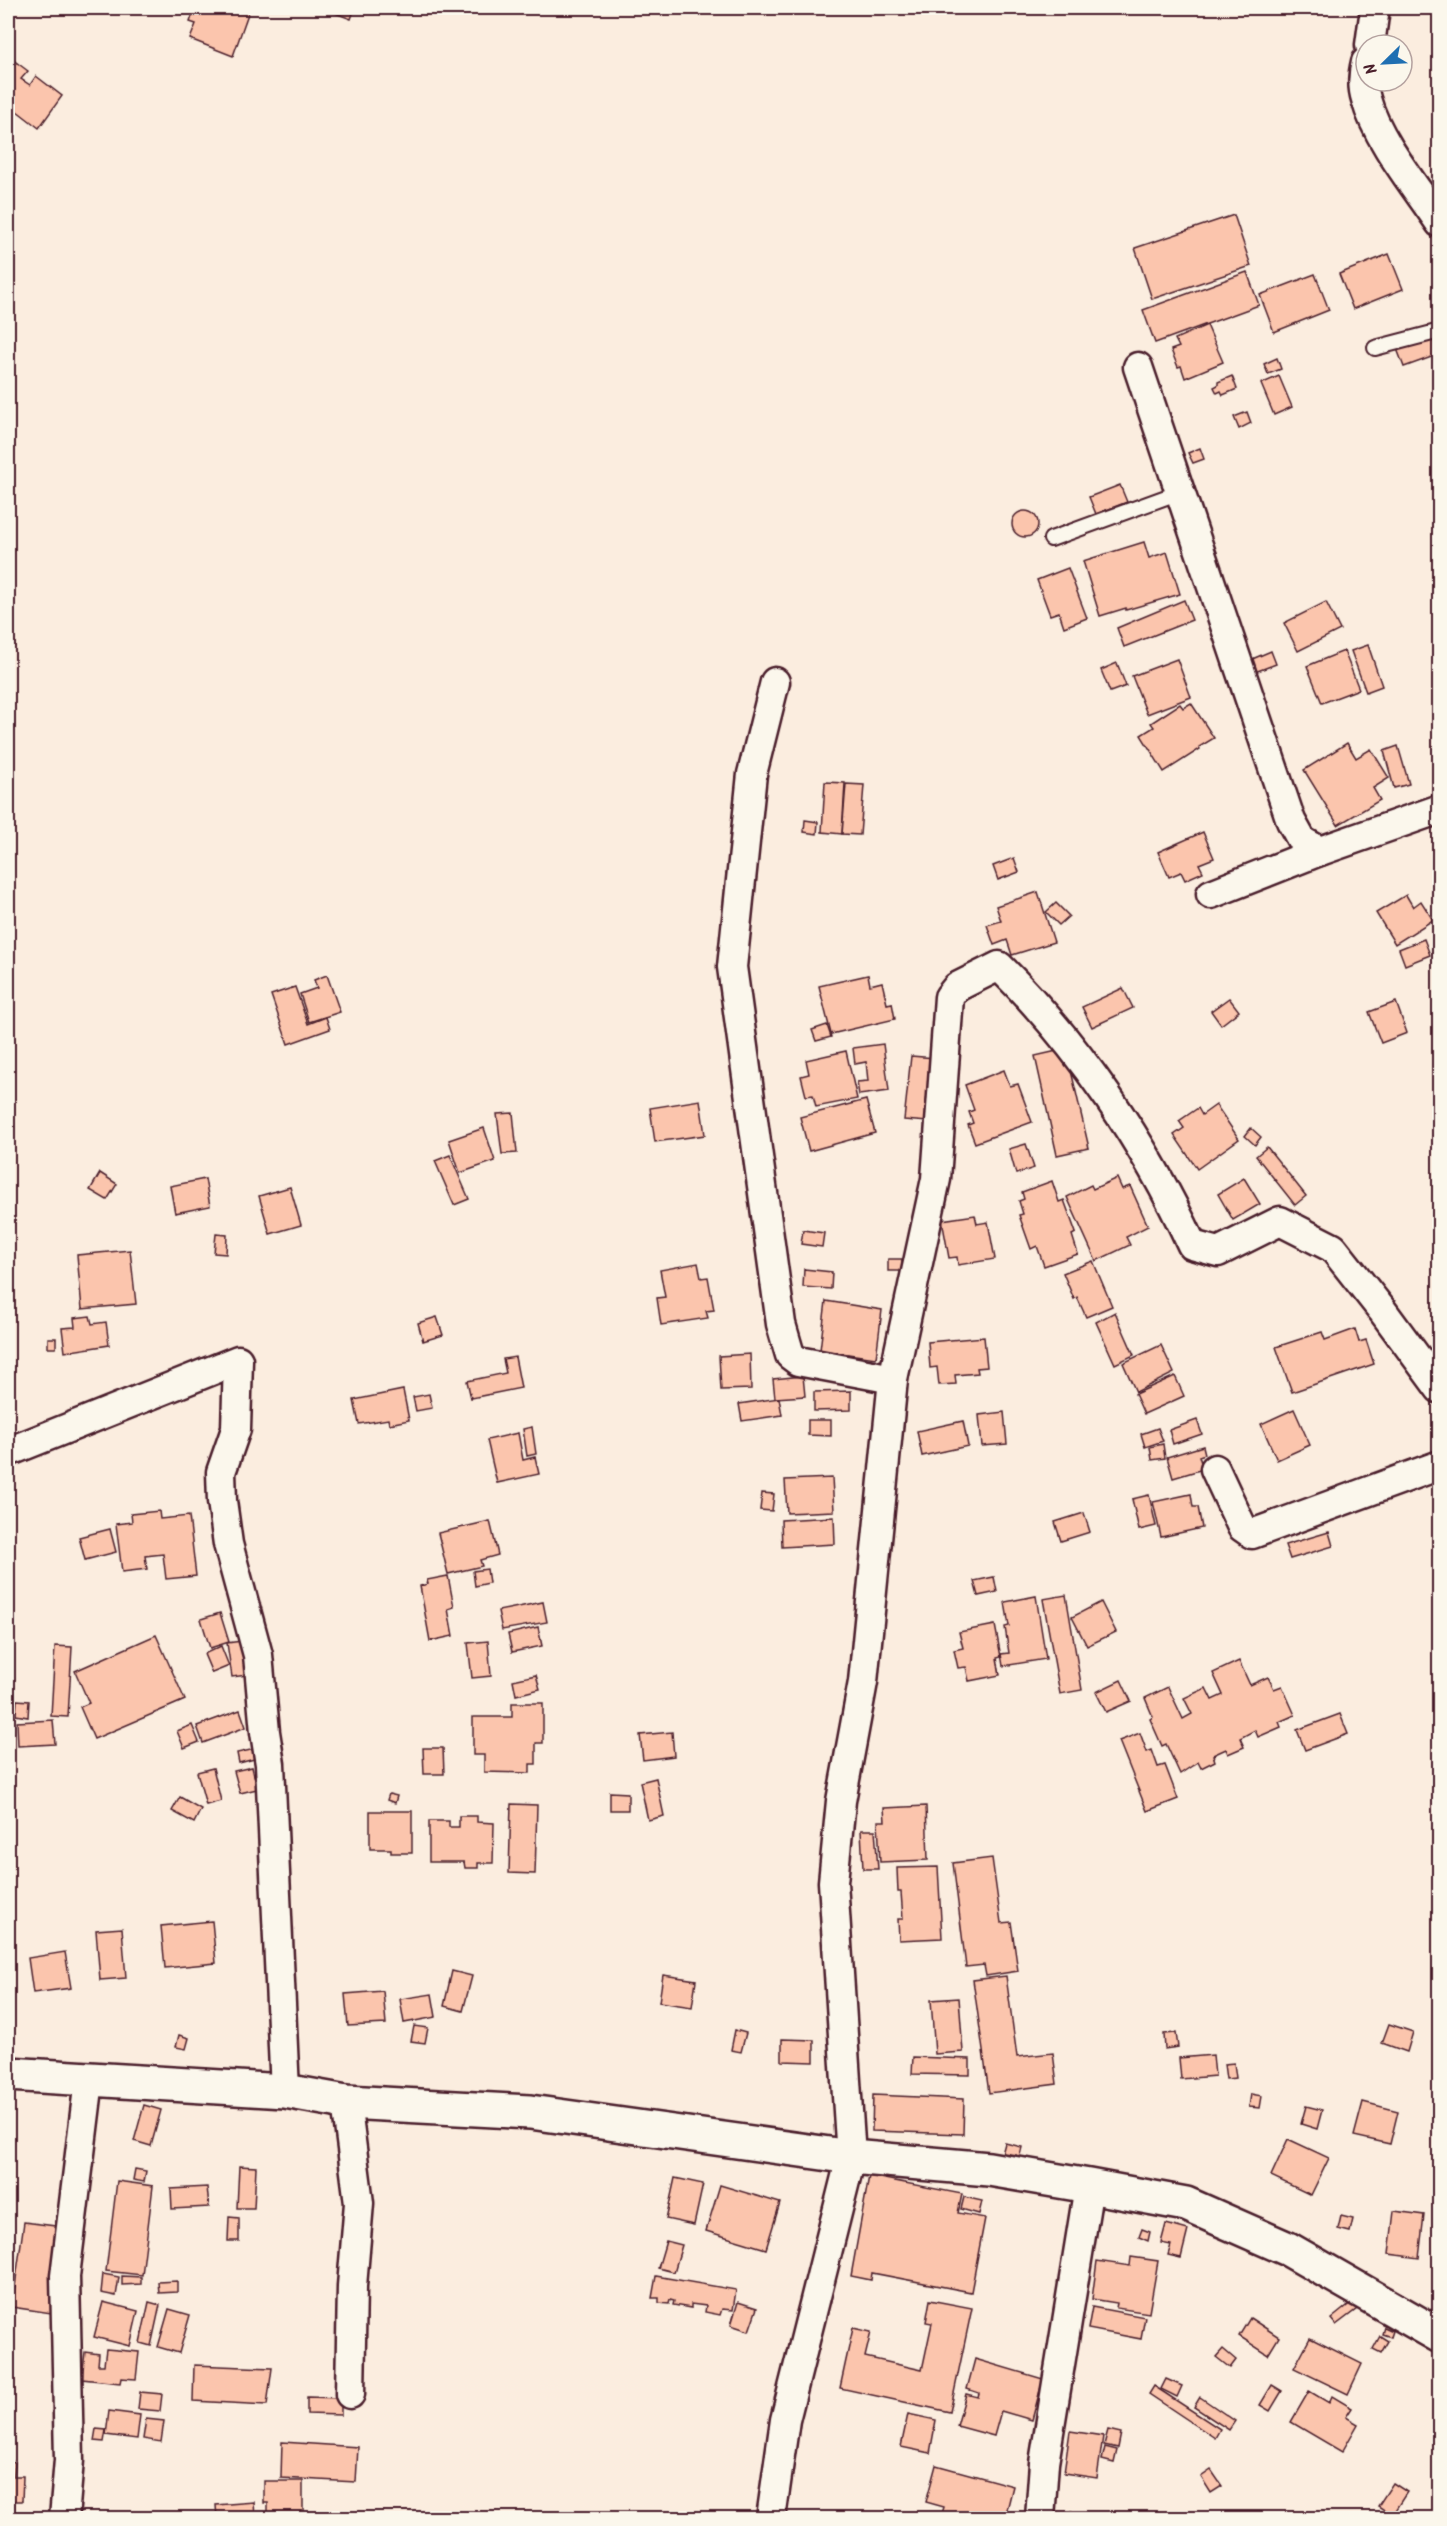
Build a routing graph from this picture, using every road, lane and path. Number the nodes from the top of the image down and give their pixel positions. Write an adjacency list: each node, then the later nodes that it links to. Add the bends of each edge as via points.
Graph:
1 (1375, 8): 2 (street)
2 (1372, 33)
3 (1365, 93): 4 (street, via 1376,126)
4 (1440, 223)
5 (1440, 331): 6 (lane)
6 (1375, 348)
7 (1138, 367): 8 (street)
8 (1180, 492): 9 (lane); 12 (street, via 1291,821 1302,841)
9 (1051, 539)
10 (776, 682): 14 (street, via 752,774 732,967 781,1324 789,1355 798,1361)
11 (1440, 809): 12 (street)
12 (1320, 851): 13 (street)
13 (1211, 894)
14 (893, 1379): 15 (street, via 936,1179 949,997 957,987 999,966 1033,1000 1113,1104 1168,1193 1191,1245 1218,1252 1280,1221 1332,1248); 23 (street, via 863,1683 841,1801 833,1882)
15 (1440, 1389)
16 (8, 1452): 21 (street, via 238,1360 236,1429 221,1472 222,1501 228,1544 258,1655 270,1764)
17 (1440, 1465): 18 (street, via 1252,1534 1242,1527)
18 (1215, 1469)
19 (8, 2074): 20 (street)
20 (90, 2080): 21 (street); 27 (street, via 65,2276 69,2460)
21 (285, 2091): 22 (street)
22 (346, 2102): 23 (street, via 530,2112); 26 (street, via 359,2203 352,2286)
23 (851, 2157): 24 (street, via 989,2169); 28 (street, via 785,2420)
24 (1089, 2186): 25 (street, via 1186,2204 1288,2249); 29 (street, via 1044,2463)
25 (1440, 2336)
26 (350, 2394)
27 (64, 2518)
28 (771, 2518)
29 (1040, 2518)

